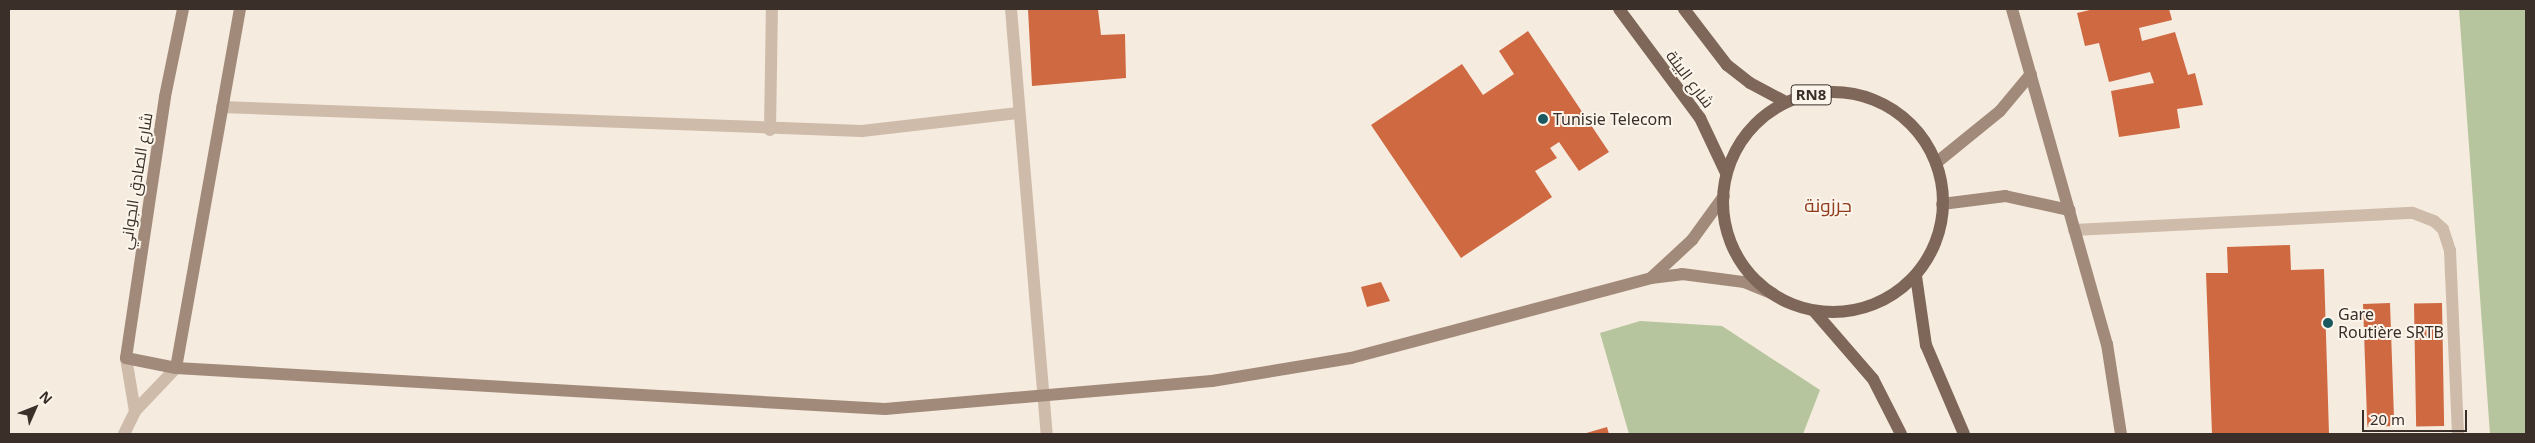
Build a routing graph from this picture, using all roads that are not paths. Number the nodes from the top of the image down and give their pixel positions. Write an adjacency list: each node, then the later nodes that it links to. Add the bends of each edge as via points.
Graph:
1 (183, 9): 23 (street, شارع الصادق الجواني, via 165,96)
2 (240, 9): 10 (street)
3 (772, 9): 12 (street)
4 (1011, 9): 11 (street)
5 (1619, 9): 14 (main road, شارع البيئة, via 1700,118)
6 (1684, 9): 9 (main road, RN8, via 1728,65 1750,83)
7 (2012, 9): 8 (street)
8 (2031, 74): 13 (street, via 2000,111); 17 (street)
9 (1784, 101): 13 (main road, RN8, via 1844,93 1885,105 1917,131); 14 (main road, RN8, via 1752,126)
10 (222, 107): 12 (street); 24 (street)
11 (1018, 113): 12 (street, via 862,131); 25 (street)
12 (770, 130)
13 (1936, 163): 16 (main road, RN8)
14 (1726, 173): 15 (main road, RN8)
15 (1724, 196): 20 (street, via 1692,240); 21 (main road, RN8, via 1729,237 1740,262)
16 (1942, 204): 17 (street, via 2005,196); 19 (main road, RN8, via 1942,222 1935,246)
17 (2069, 210): 18 (street)
18 (2074, 230): 31 (street, via 2108,344); 32 (street, via 2413,213 2434,221 2443,229 2450,251)
19 (1916, 276): 22 (main road, RN8, via 1886,300 1856,311); 30 (main road, via 1926,345)
20 (1651, 278): 21 (street, via 1714,275); 25 (street, via 1351,358 1212,381)
21 (1773, 294): 22 (main road, RN8)
22 (1814, 311): 29 (main road, RN8, via 1873,379)
23 (126, 358): 24 (street); 26 (street)
24 (176, 368): 25 (street, via 885,409); 26 (street)
25 (1043, 398): 28 (street)
26 (135, 411): 27 (street)
27 (124, 434)
28 (1047, 434)
29 (1902, 434)
30 (1964, 434)
31 (2122, 434)
32 (2458, 434)

